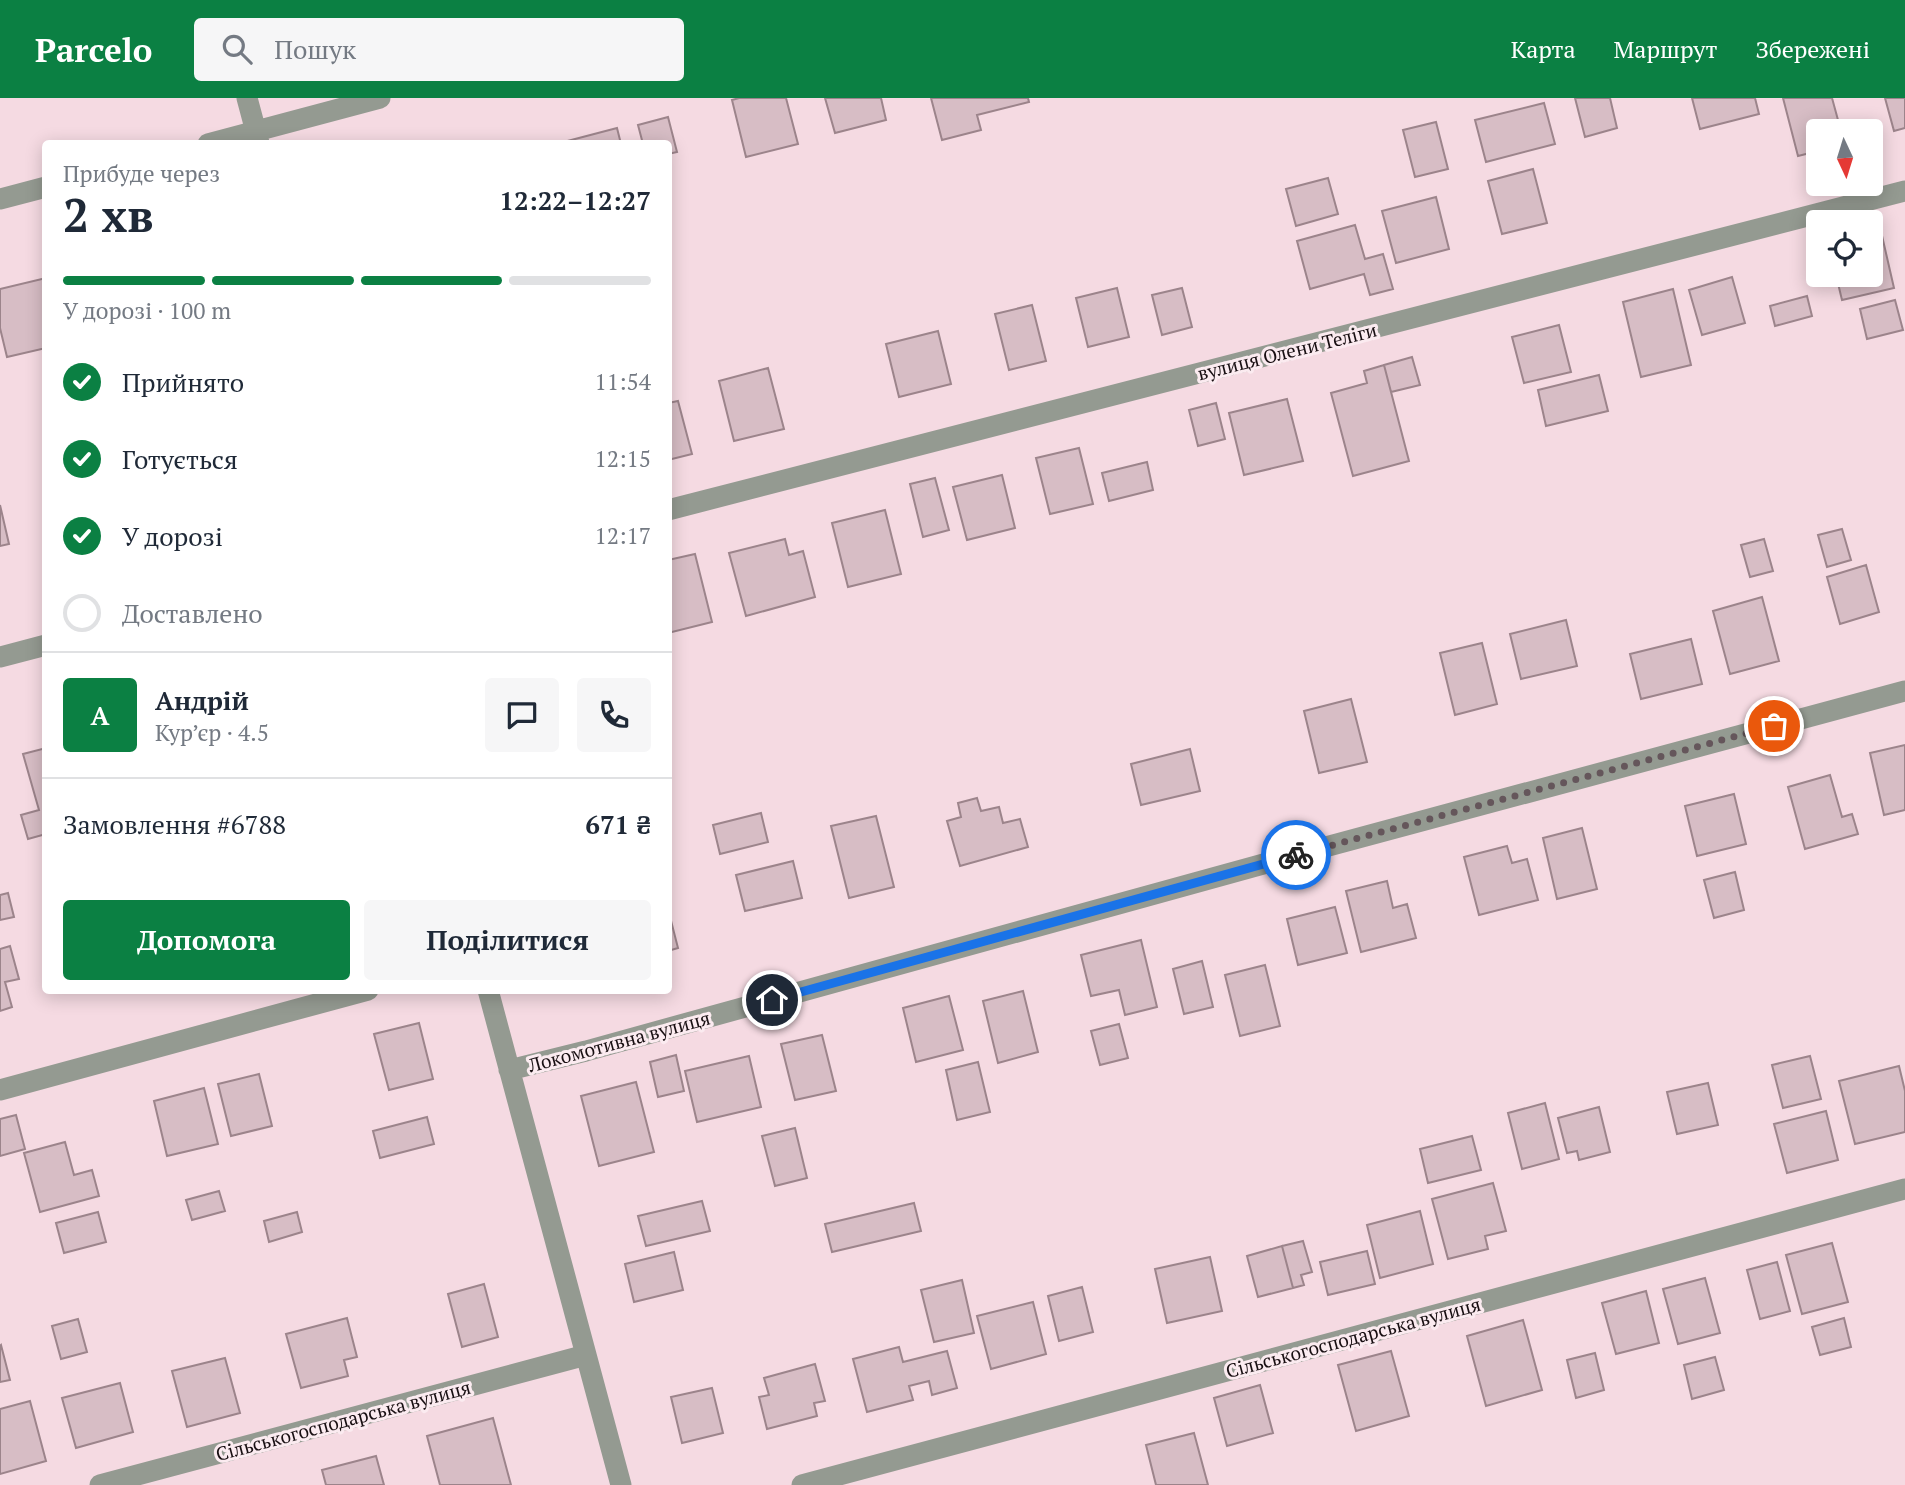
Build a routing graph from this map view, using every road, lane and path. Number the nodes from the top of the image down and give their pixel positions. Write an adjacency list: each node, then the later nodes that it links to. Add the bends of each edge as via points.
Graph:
1 (247, 98): 3 (street)
2 (380, 98): 3 (street)
3 (258, 137): 4 (street)
4 (237, 140)
5 (42, 188): 7 (street)
6 (1905, 191): 8 (street, вулиця Олени Теліги)
7 (0, 199)
8 (672, 509)
9 (42, 646): 10 (street)
10 (0, 657)
11 (1905, 691): 14 (street, Локомотивна вулиця)
12 (353, 994): 15 (street)
13 (489, 994): 14 (street)
14 (509, 1070): 17 (street)
15 (0, 1090)
16 (1905, 1189): 20 (street, Сільськогосподарська вулиця)
17 (586, 1355): 18 (street, Сільськогосподарська вулиця); 19 (street)
18 (100, 1485)
19 (621, 1485)
20 (802, 1485)

